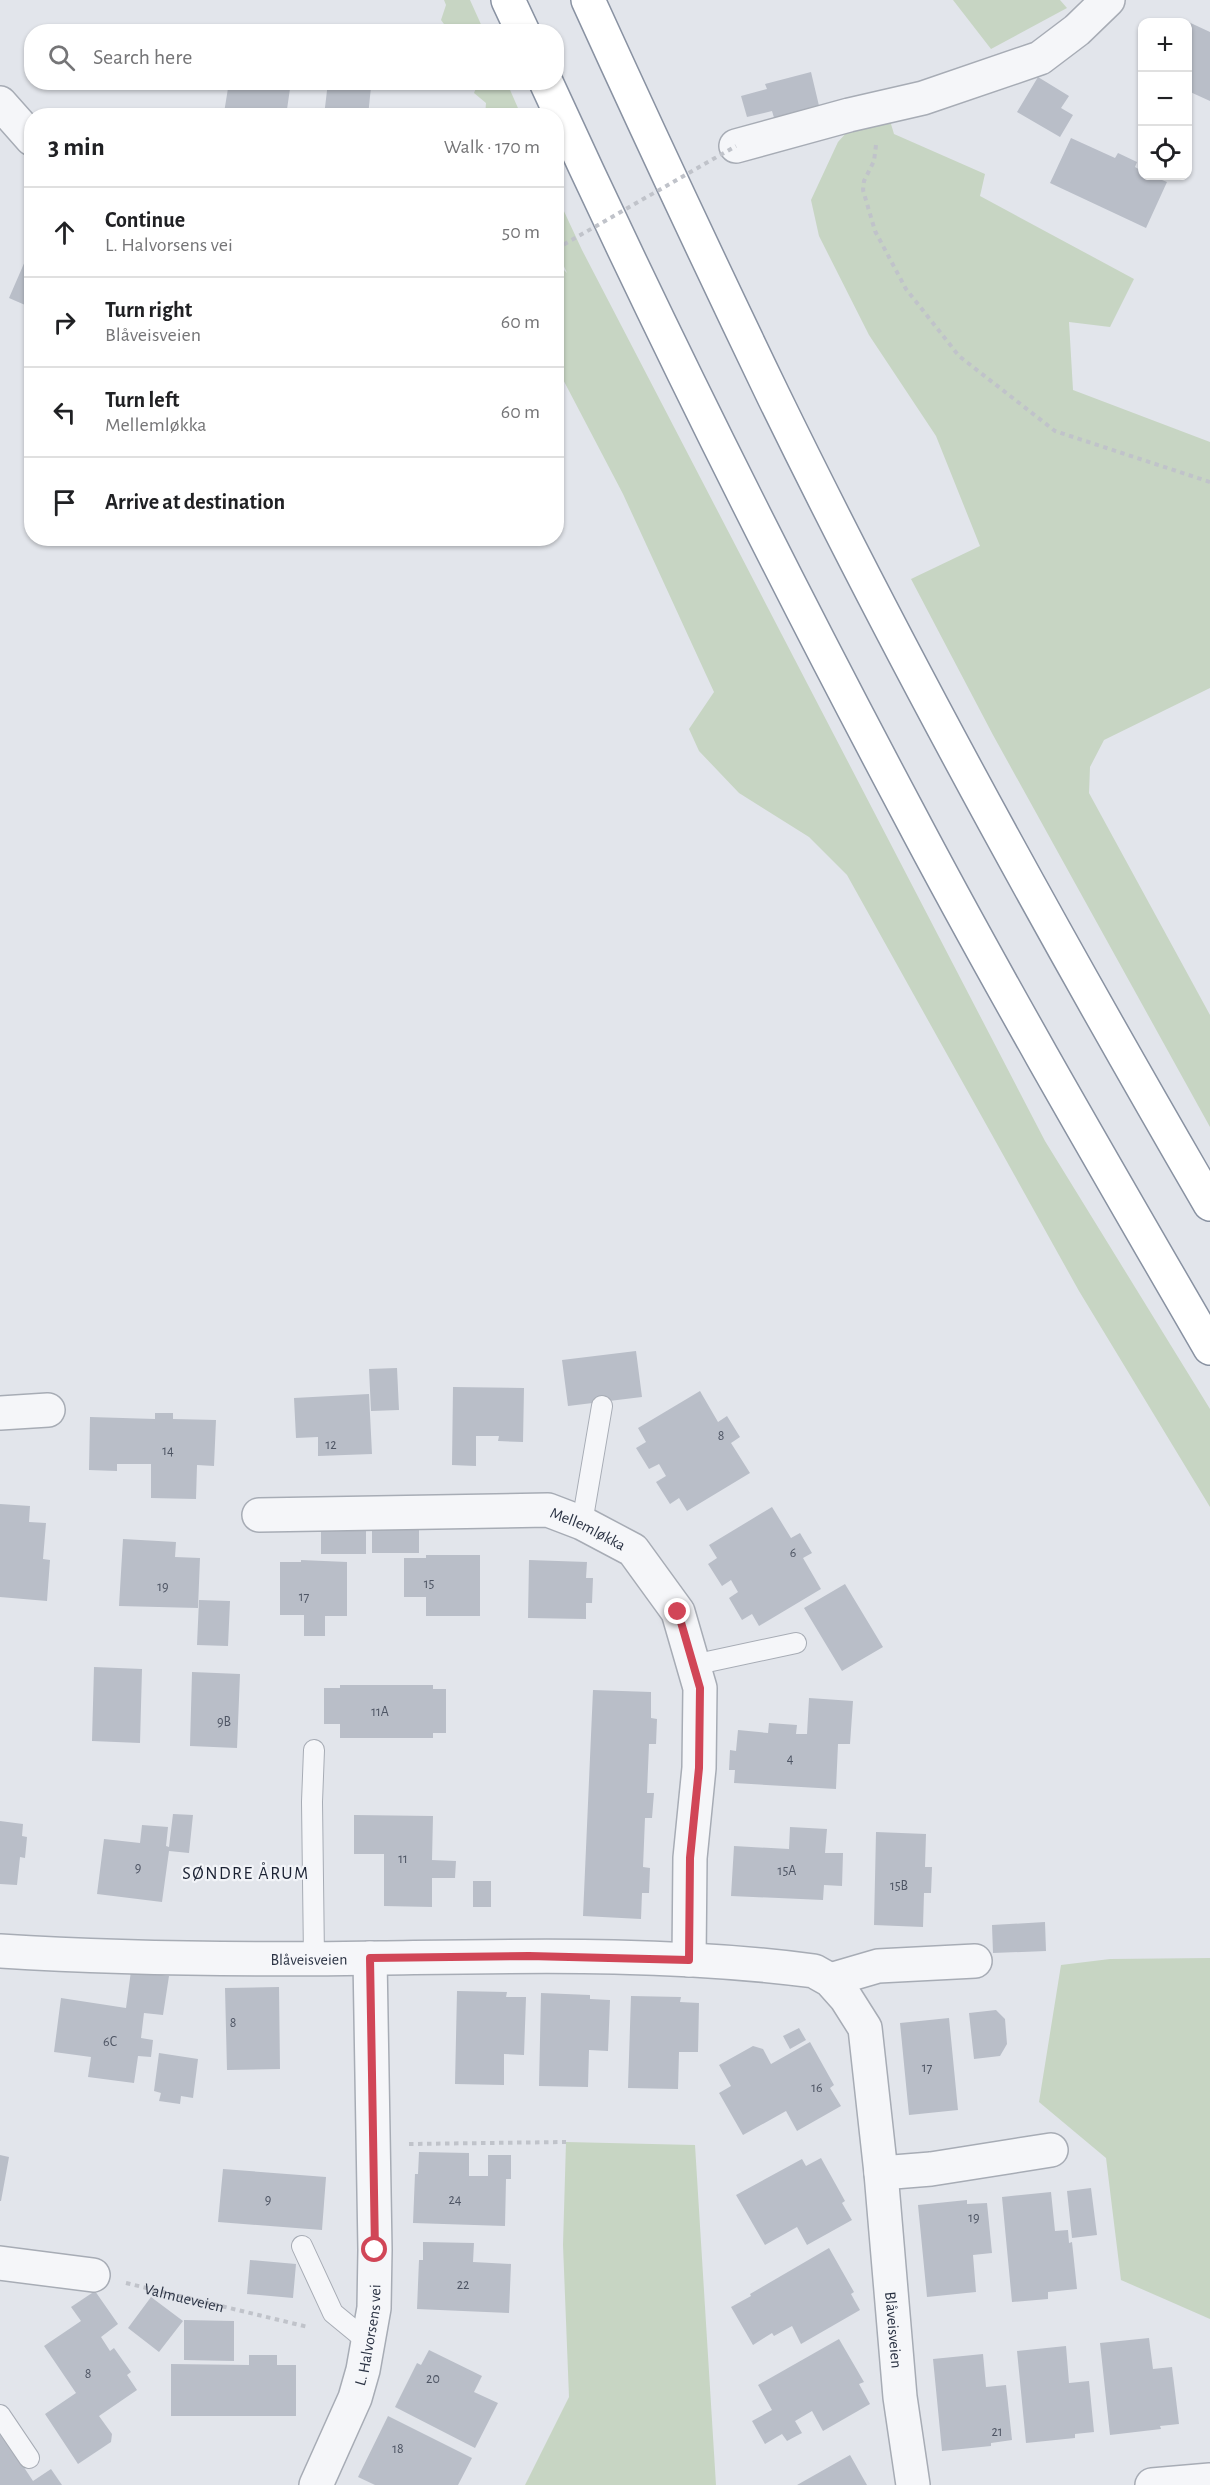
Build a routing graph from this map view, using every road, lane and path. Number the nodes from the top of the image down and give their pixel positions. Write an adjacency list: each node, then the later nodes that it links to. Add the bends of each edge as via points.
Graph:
1 (508, 0): 4 (highway)
2 (588, 0): 14 (highway, via 769,387 884,611 972,780)
3 (1108, 0): 11 (street, via 1040,58 923,98)
4 (519, 24)
5 (550, 90): 7 (highway)
6 (0, 103): 9 (street)
7 (558, 108)
8 (564, 120): 15 (highway, via 694,394 834,671 1008,996)
9 (24, 130)
10 (877, 141): 13 (path, via 863,190 875,231 906,289 959,356 1055,430)
11 (736, 146): 12 (path, bridge)
12 (564, 244)
13 (1210, 482)
14 (1210, 1204)
15 (1210, 1348)
16 (602, 1406): 20 (lane)
17 (48, 1410): 18 (street)
18 (0, 1413)
19 (259, 1515): 20 (street, Mellemløkka, via 548,1510)
20 (582, 1523): 22 (street, Mellemløkka, via 633,1550 678,1612)
21 (796, 1643): 22 (lane)
22 (693, 1665): 27 (street, Mellemløkka, via 700,1688 699,1768 690,1858)
23 (314, 1749): 25 (lane)
24 (0, 1951): 25 (street, Blåveisveien)
25 (314, 1958): 26 (street, Blåveisveien)
26 (370, 1958): 27 (street, Blåveisveien); 31 (street, L. Halvorsens vei)
27 (689, 1960): 29 (street, Blåveisveien, via 814,1971)
28 (975, 1961): 29 (street, via 878,1966)
29 (830, 1980): 33 (street, Blåveisveien, via 864,2028)
30 (566, 2142): 31 (path)
31 (372, 2144): 38 (street, L. Halvorsens vei, via 374,2297)
32 (1051, 2150): 33 (street)
33 (881, 2173): 43 (street, Blåveisveien, via 900,2397)
34 (302, 2246): 38 (lane, via 333,2313)
35 (0, 2264): 36 (street)
36 (93, 2275): 37 (path, Valmueveien)
37 (310, 2328)
38 (367, 2342): 42 (street, L. Halvorsens vei, via 355,2398)
39 (0, 2415): 40 (lane)
40 (29, 2458)
41 (1210, 2480): 44 (street)
42 (316, 2485)
43 (913, 2485)
44 (1152, 2485)

